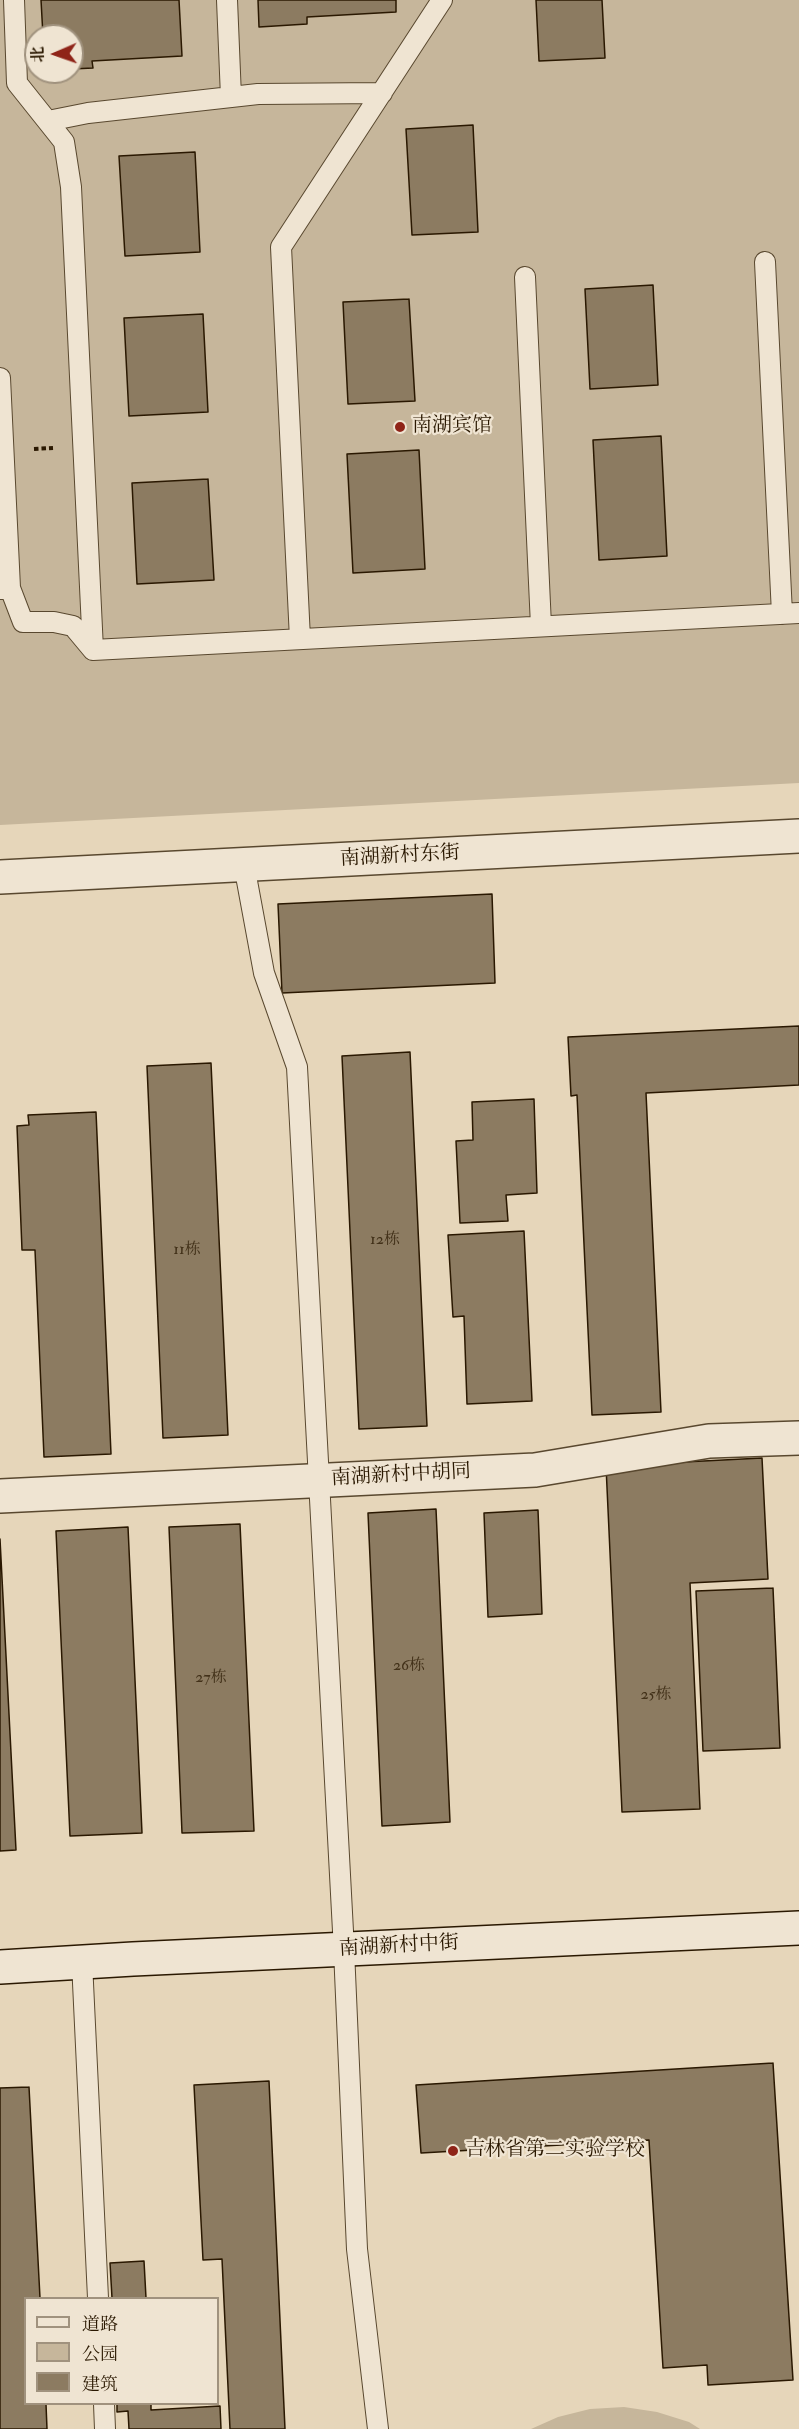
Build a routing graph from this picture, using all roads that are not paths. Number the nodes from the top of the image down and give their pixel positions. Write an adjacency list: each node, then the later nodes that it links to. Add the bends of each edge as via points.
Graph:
1 (14, 0): 6 (lane, via 17,83)
2 (227, 0): 5 (lane)
3 (440, 2): 4 (lane)
4 (382, 93): 5 (lane); 13 (lane, via 281,247)
5 (231, 97): 6 (lane)
6 (48, 121): 14 (lane, via 64,142 71,187)
7 (765, 262): 11 (lane)
8 (525, 278): 12 (lane)
9 (0, 378): 10 (lane)
10 (5, 588): 14 (lane, via 23,622 73,626)
11 (790, 614): 12 (lane)
12 (541, 626): 13 (lane)
13 (300, 639): 14 (lane)
14 (93, 650)
15 (799, 836): 16 (street, 南湖新村东街)
16 (244, 865): 17 (street, 南湖新村东街); 19 (lane, via 264,973 297,1067)
17 (0, 877)
18 (799, 1438): 19 (street, 南湖新村中胡同, via 709,1441 535,1470)
19 (318, 1480): 20 (street, 南湖新村中胡同); 22 (lane)
20 (0, 1496)
21 (799, 1928): 22 (street, 南湖新村中街)
22 (344, 1950): 23 (street, 南湖新村中街); 28 (lane, via 357,2249)
23 (82, 1962): 24 (street, 南湖新村中街); 25 (lane)
24 (0, 1967)
25 (98, 2297)
26 (104, 2405): 27 (lane)
27 (105, 2429)
28 (378, 2429)

